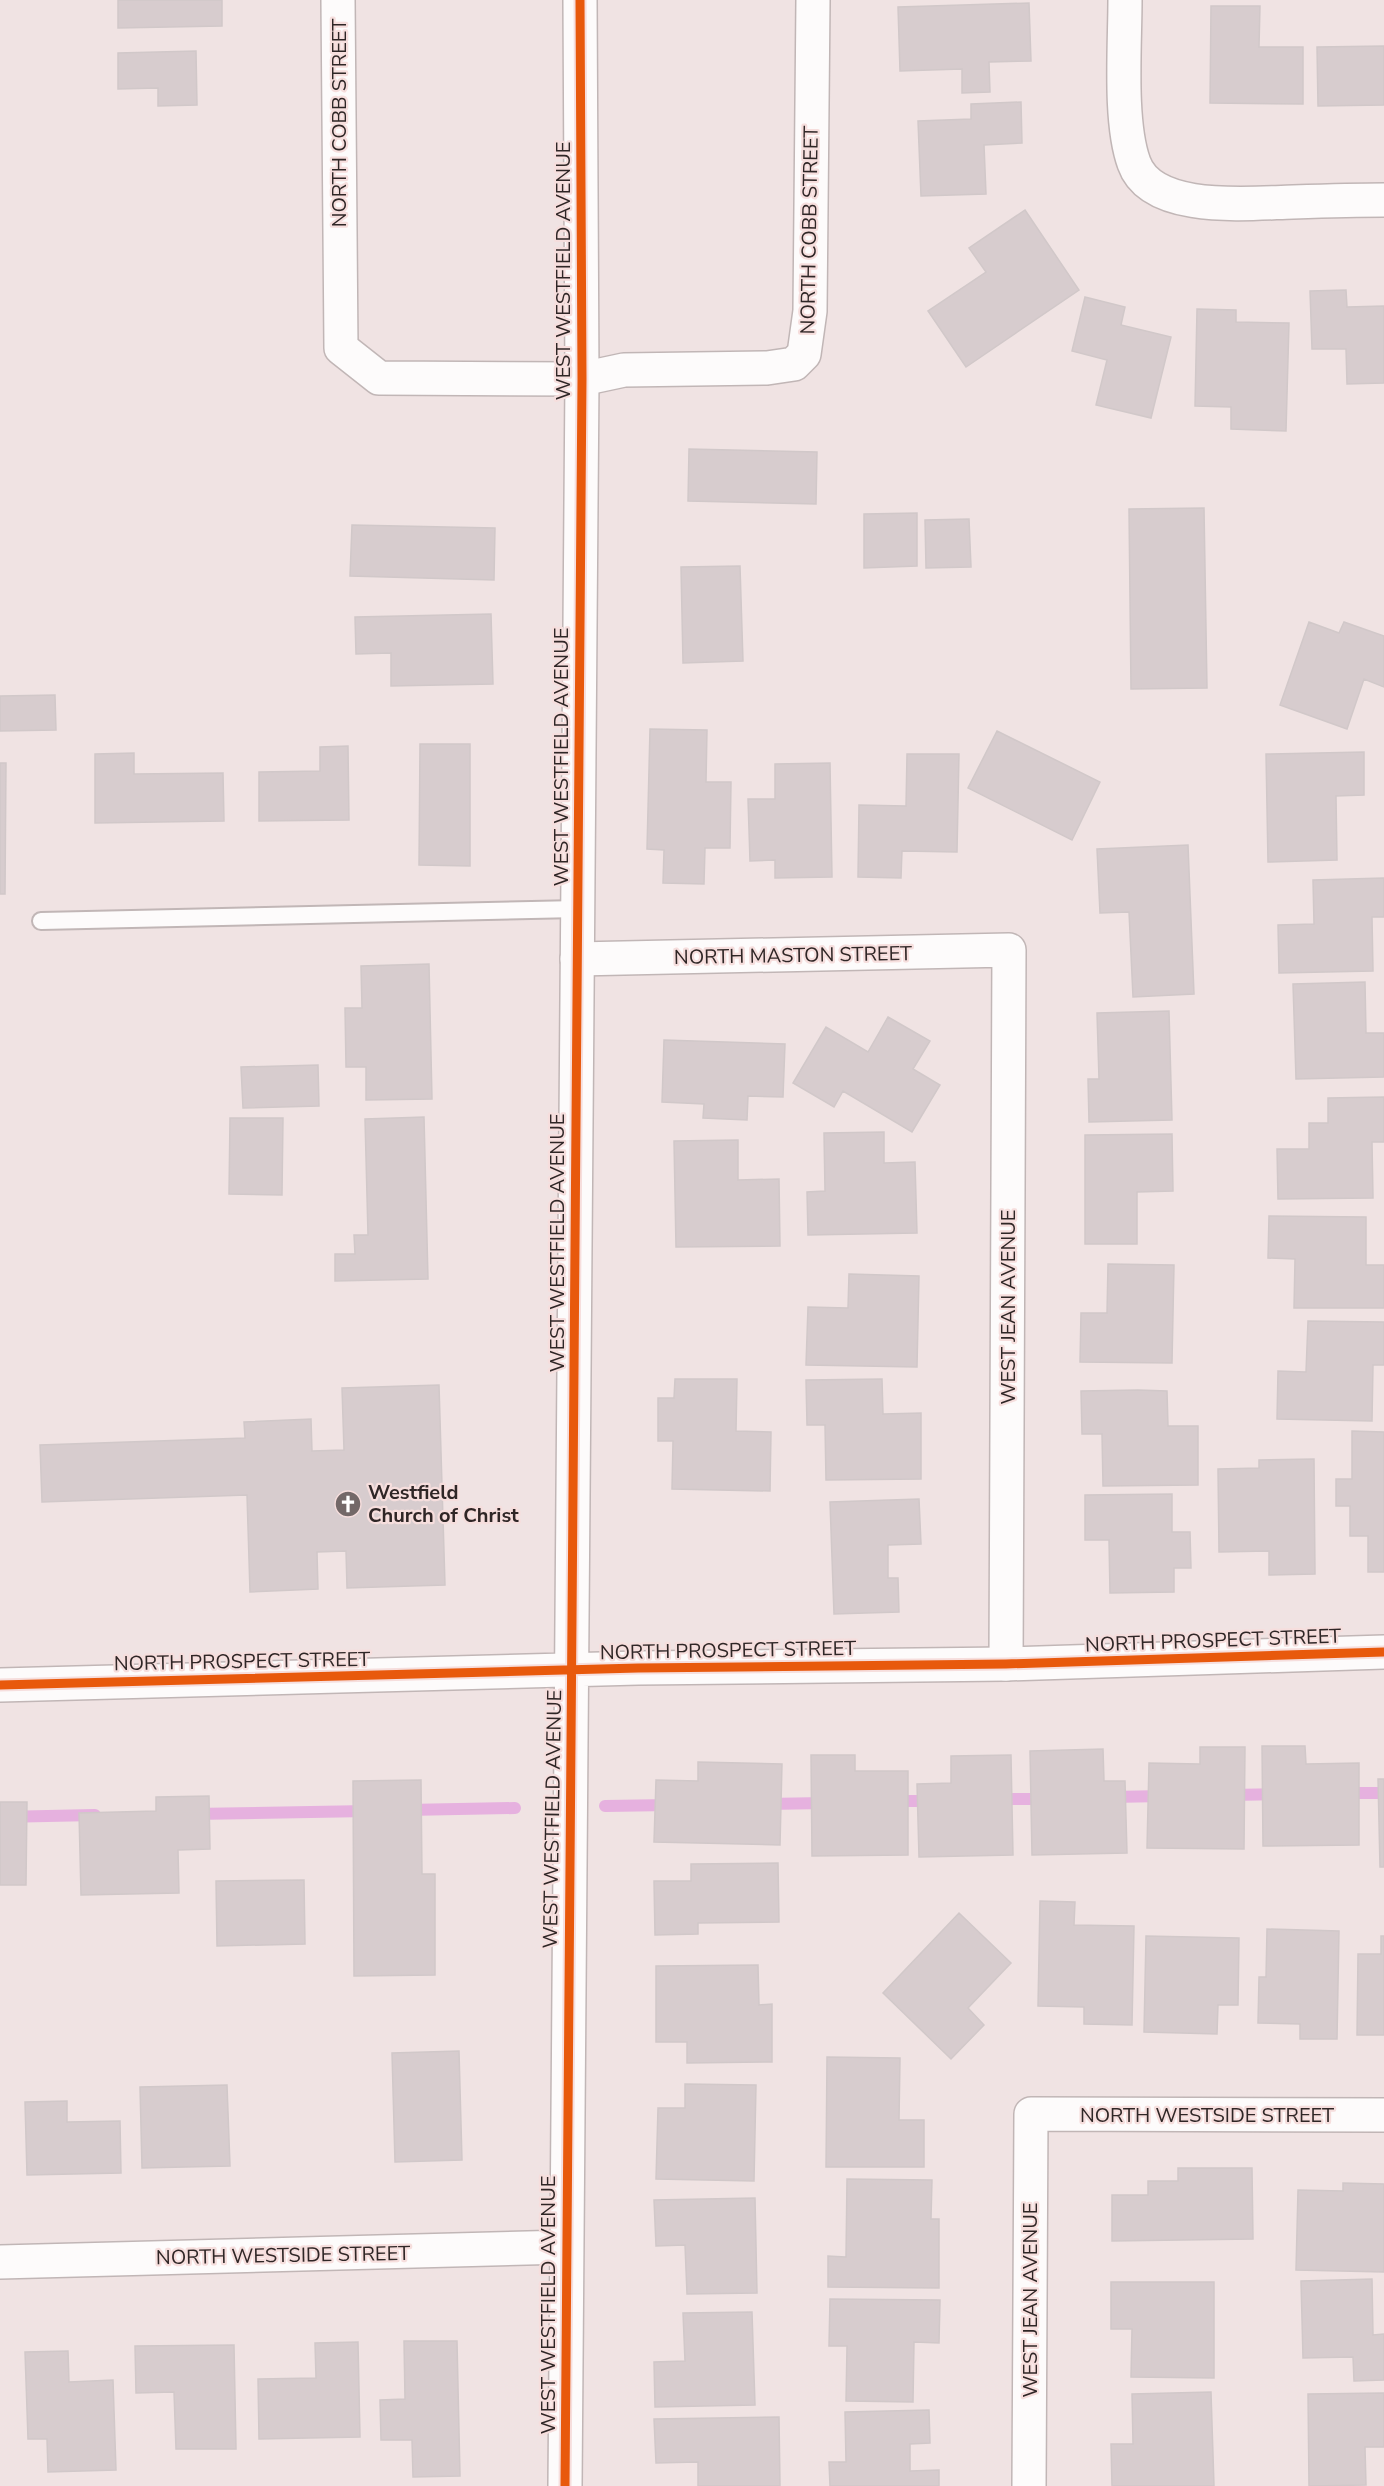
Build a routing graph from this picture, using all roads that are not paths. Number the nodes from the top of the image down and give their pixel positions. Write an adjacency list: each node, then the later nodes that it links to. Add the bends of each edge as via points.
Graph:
1 (338, 0): 6 (street, NORTH COBB STREET, via 341,348 379,378)
2 (580, 0): 6 (street, WEST WESTFIELD AVENUE)
3 (813, 0): 6 (street, NORTH COBB STREET, via 810,311 804,354 794,364 767,368 624,370)
4 (1125, 0): 5 (street, via 1126,127 1134,165 1152,187 1179,198 1214,205)
5 (1384, 200)
6 (582, 379): 7 (street, WEST WESTFIELD AVENUE)
7 (578, 909): 8 (lane); 10 (street, WEST WESTFIELD AVENUE)
8 (41, 921)
9 (1010, 950): 10 (street, NORTH MASTON STREET); 12 (street, WEST JEAN AVENUE)
10 (577, 959): 13 (street, WEST WESTFIELD AVENUE)
11 (1384, 1652): 12 (street, NORTH PROSPECT STREET)
12 (1006, 1664): 13 (street, NORTH PROSPECT STREET)
13 (571, 1671): 14 (street, NORTH PROSPECT STREET); 17 (street, WEST WESTFIELD AVENUE)
14 (0, 1685)
15 (1031, 2115): 16 (street, NORTH WESTSIDE STREET); 20 (street, WEST JEAN AVENUE)
16 (1384, 2115)
17 (566, 2247): 18 (street, NORTH WESTSIDE STREET); 19 (street, WEST WESTFIELD AVENUE)
18 (0, 2262)
19 (565, 2486)
20 (1029, 2486)

